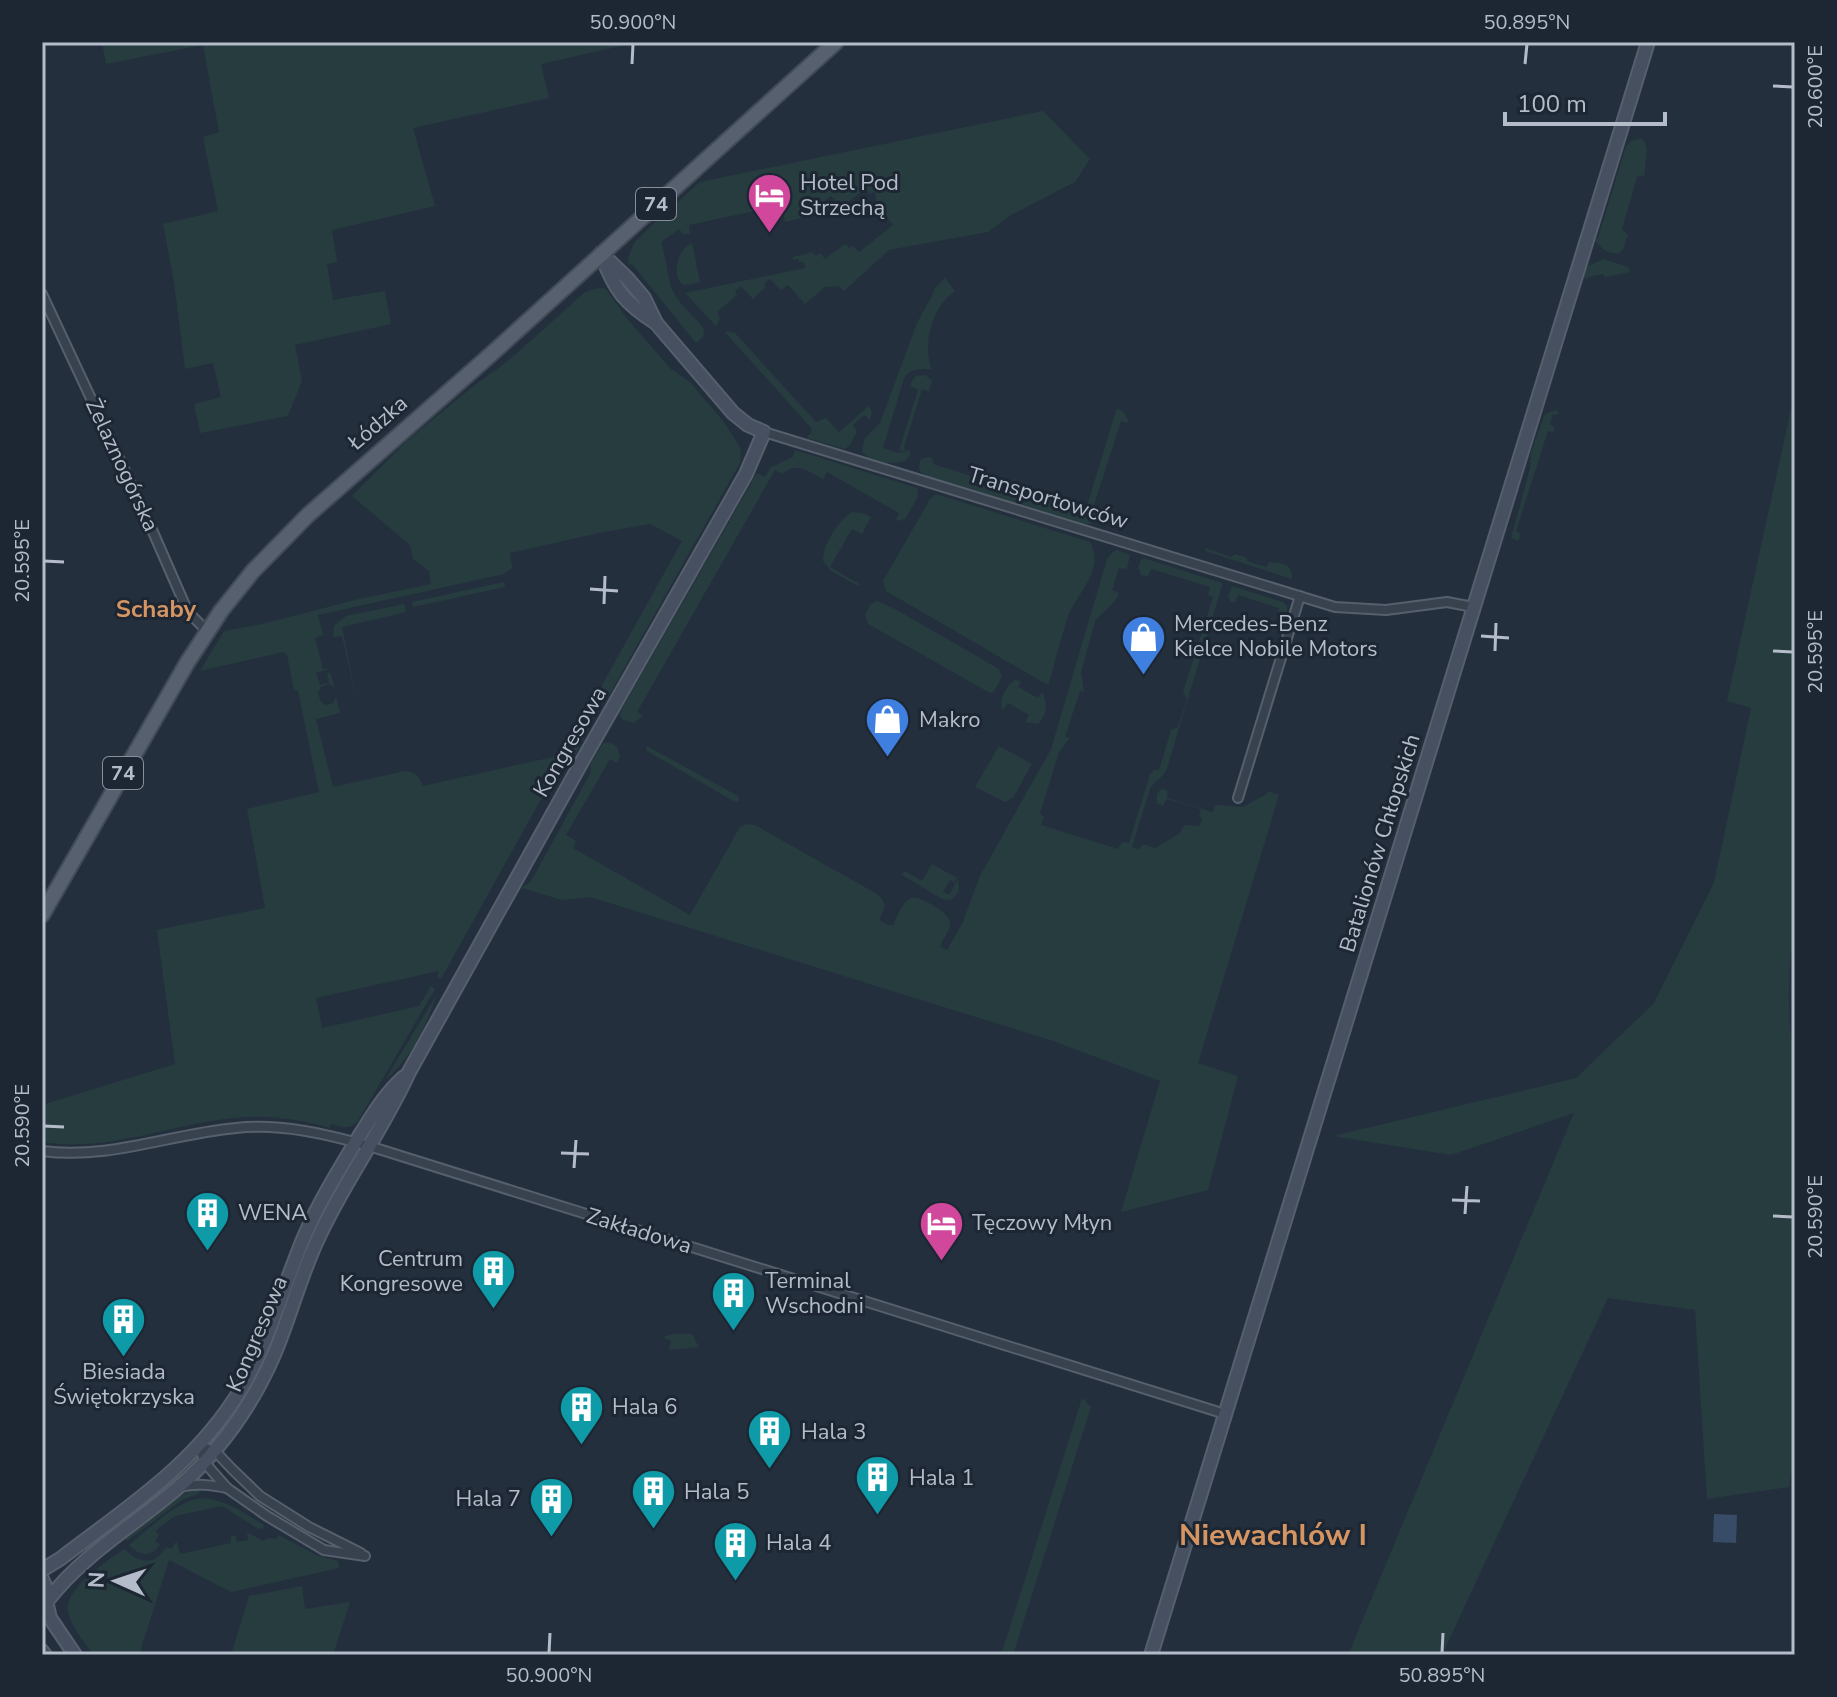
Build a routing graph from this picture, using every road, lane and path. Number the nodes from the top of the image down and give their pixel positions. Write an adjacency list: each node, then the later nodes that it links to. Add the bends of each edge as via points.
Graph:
1 (836, 42): 3 (main road, Łódzka / 74)
2 (1648, 42): 7 (street, Batalionów Chłopskich)
3 (601, 253): 5 (street, Transportowców, via 623,272 656,323 740,420); 8 (main road, Łódzka / 74, via 291,532)
4 (42, 294): 8 (street, Żelaznogórska, via 188,612)
5 (764, 432): 6 (street, Transportowców); 11 (street, Kongresowa, via 746,474 409,1072 381,1100)
6 (1300, 596): 7 (street, Transportowców, via 1363,610 1447,602); 9 (street)
7 (1473, 607): 13 (street, Batalionów Chłopskich)
8 (207, 631): 10 (main road, Łódzka / 74)
9 (1238, 798)
10 (42, 915)
11 (362, 1144): 12 (street, Zakładowa, via 253,1126 100,1152); 13 (street, Zakładowa); 14 (street, Kongresowa, via 308,1229 246,1379); 15 (street, Kongresowa, via 316,1243 264,1378)
12 (42, 1151)
13 (1225, 1414): 23 (street, Batalionów Chłopskich)
14 (199, 1446): 15 (street); 16 (street); 19 (street, Kongresowa, via 159,1484)
15 (215, 1451): 16 (street, Kongresowa); 18 (street, via 260,1496 365,1556 321,1548)
16 (205, 1463): 17 (street, Kongresowa); 18 (street)
17 (178, 1488): 18 (street); 21 (street, Kongresowa, via 83,1561)
18 (227, 1488)
19 (42, 1570)
20 (42, 1579): 21 (street)
21 (45, 1606): 22 (street)
22 (75, 1655)
23 (1151, 1655)

